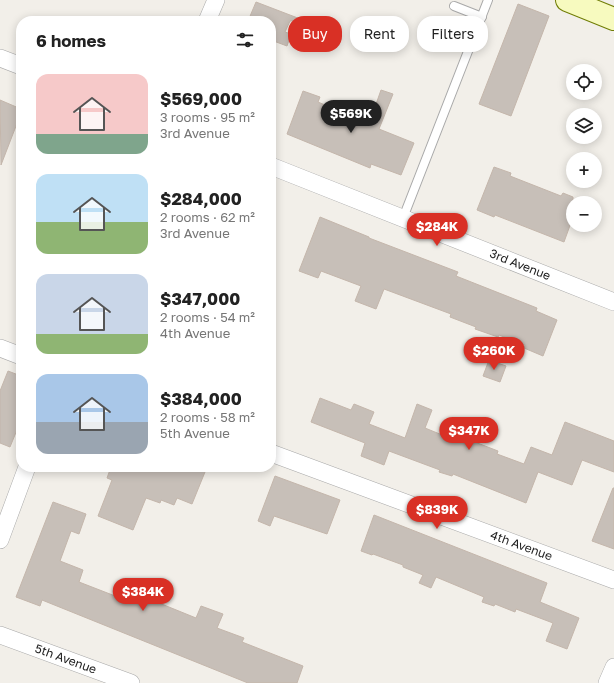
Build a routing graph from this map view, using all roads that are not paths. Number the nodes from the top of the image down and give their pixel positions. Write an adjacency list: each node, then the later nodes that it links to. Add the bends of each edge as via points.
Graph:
1 (216, 0): 5 (street)
2 (488, 0): 7 (lane)
3 (567, 0): 8 (main road)
4 (454, 6): 6 (lane)
5 (209, 16)
6 (479, 16)
7 (482, 16)
8 (614, 19)
9 (468, 52): 13 (lane)
10 (0, 58): 11 (street)
11 (16, 64)
12 (276, 168): 13 (street, 3rd Avenue)
13 (403, 218): 14 (street, 3rd Avenue)
14 (614, 302)
15 (0, 348): 16 (street)
16 (16, 354)
17 (276, 455): 20 (street, 4th Avenue)
18 (25, 472): 19 (street)
19 (0, 540)
20 (614, 580)
21 (0, 635): 23 (street, 5th Avenue)
22 (614, 667): 24 (street)
23 (130, 683)
24 (607, 683)

